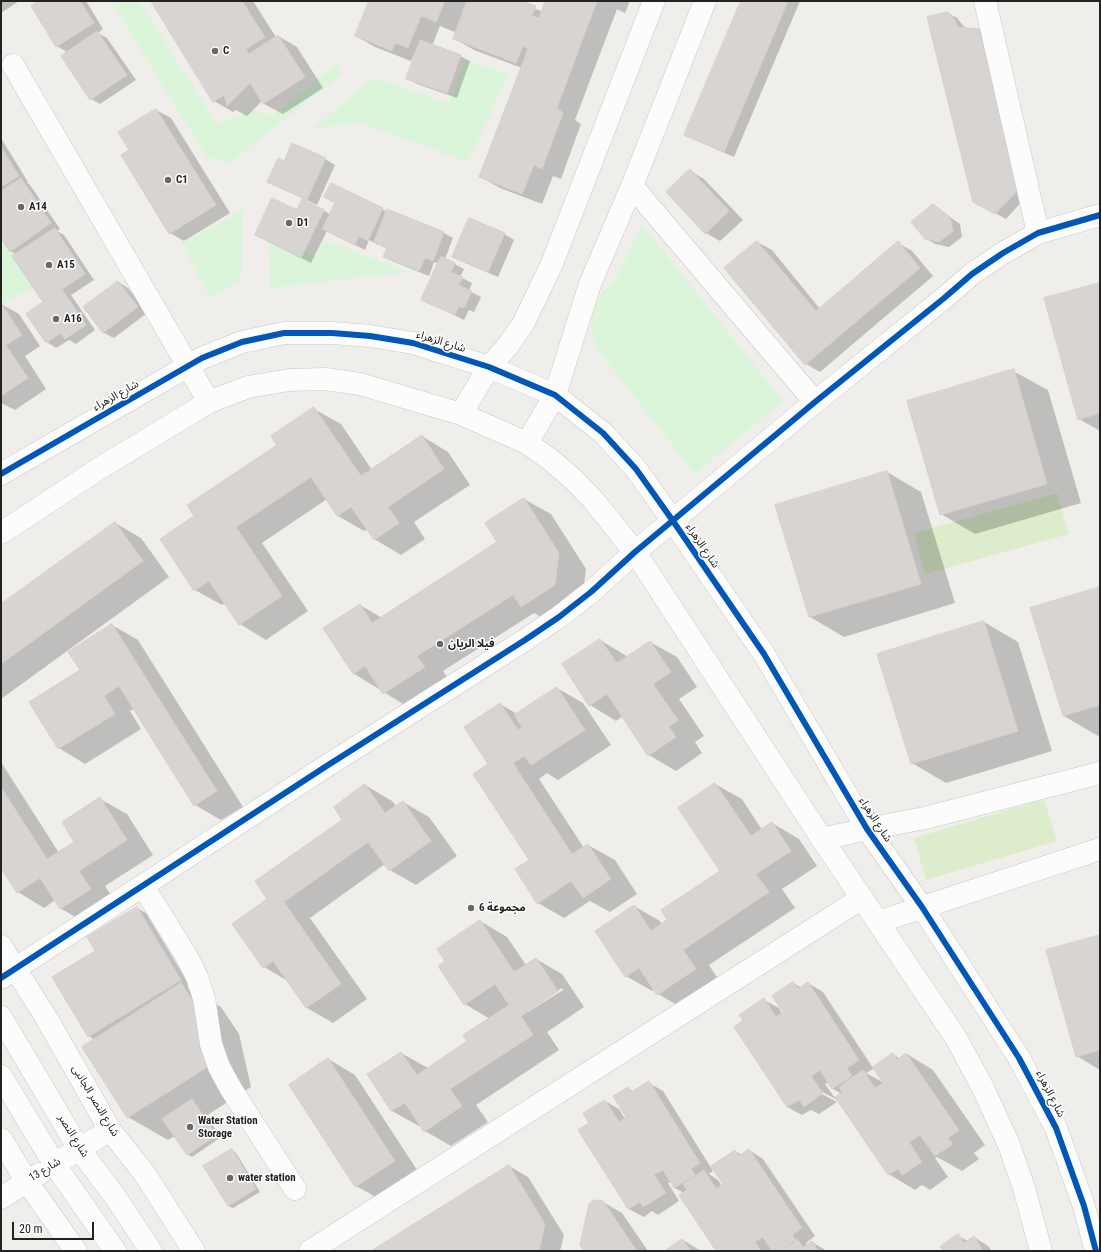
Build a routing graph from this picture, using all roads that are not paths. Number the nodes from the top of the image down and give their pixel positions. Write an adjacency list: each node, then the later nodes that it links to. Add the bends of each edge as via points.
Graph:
1 (654, 1): 9 (street, via 551,266 523,324)
2 (705, 1): 5 (street)
3 (985, 1): 7 (street)
4 (14, 65): 8 (street)
5 (632, 186): 10 (street, via 590,284); 12 (street)
6 (1100, 215): 7 (street)
7 (1038, 233): 12 (street, via 972,274)
8 (188, 366): 9 (street, شارع الزهراء, via 242,342 284,333 332,333 412,343); 11 (street); 15 (street, شارع الزهراء)
9 (489, 367): 10 (street, شارع الزهراء); 13 (street)
10 (555, 395): 14 (street); 16 (street, شارع الزهراء, via 603,433 636,469)
11 (209, 402): 13 (street, via 248,387 289,380 326,379 360,384); 17 (street, via 100,468)
12 (814, 402): 16 (street)
13 (461, 414): 14 (street)
14 (527, 443): 18 (street, via 575,481)
15 (1, 474)
16 (673, 521): 18 (street); 20 (street, شارع الزهراء, via 764,654)
17 (1, 533)
18 (635, 552): 21 (street); 23 (street, via 559,617)
19 (1100, 773): 20 (street, via 925,818)
20 (867, 829): 21 (street); 25 (street, شارع الزهراء)
21 (822, 839): 24 (street)
22 (1100, 848): 25 (street)
23 (143, 886): 28 (street); 36 (street, via 197,977 204,998 211,1044 219,1067)
24 (862, 898): 26 (street); 42 (street)
25 (922, 907): 26 (street); 44 (street, شارع الزهراء, via 1036,1088 1056,1128 1084,1206)
26 (878, 922): 43 (street, via 956,1038 984,1088 1009,1145)
27 (1, 946): 28 (street, شارع النصر الجانبى)
28 (9, 973): 31 (street, شارع النصر الجانبى, via 47,1019)
29 (1, 1017): 33 (street, شارع النصر)
30 (1, 1076): 34 (street)
31 (110, 1130): 33 (street, شارع 13); 41 (street, شارع النصر الجانبى, via 144,1173)
32 (1, 1139): 35 (street)
33 (79, 1150): 34 (street, شارع 13); 40 (street, شارع النصر, via 114,1195)
34 (55, 1165): 35 (street, شارع 13); 39 (street)
35 (27, 1182): 37 (street, شارع 13); 38 (street)
36 (295, 1189)
37 (1, 1198)
38 (76, 1251)
39 (115, 1251)
40 (151, 1251)
41 (194, 1251)
42 (310, 1251)
43 (1041, 1251)
44 (1096, 1251)

